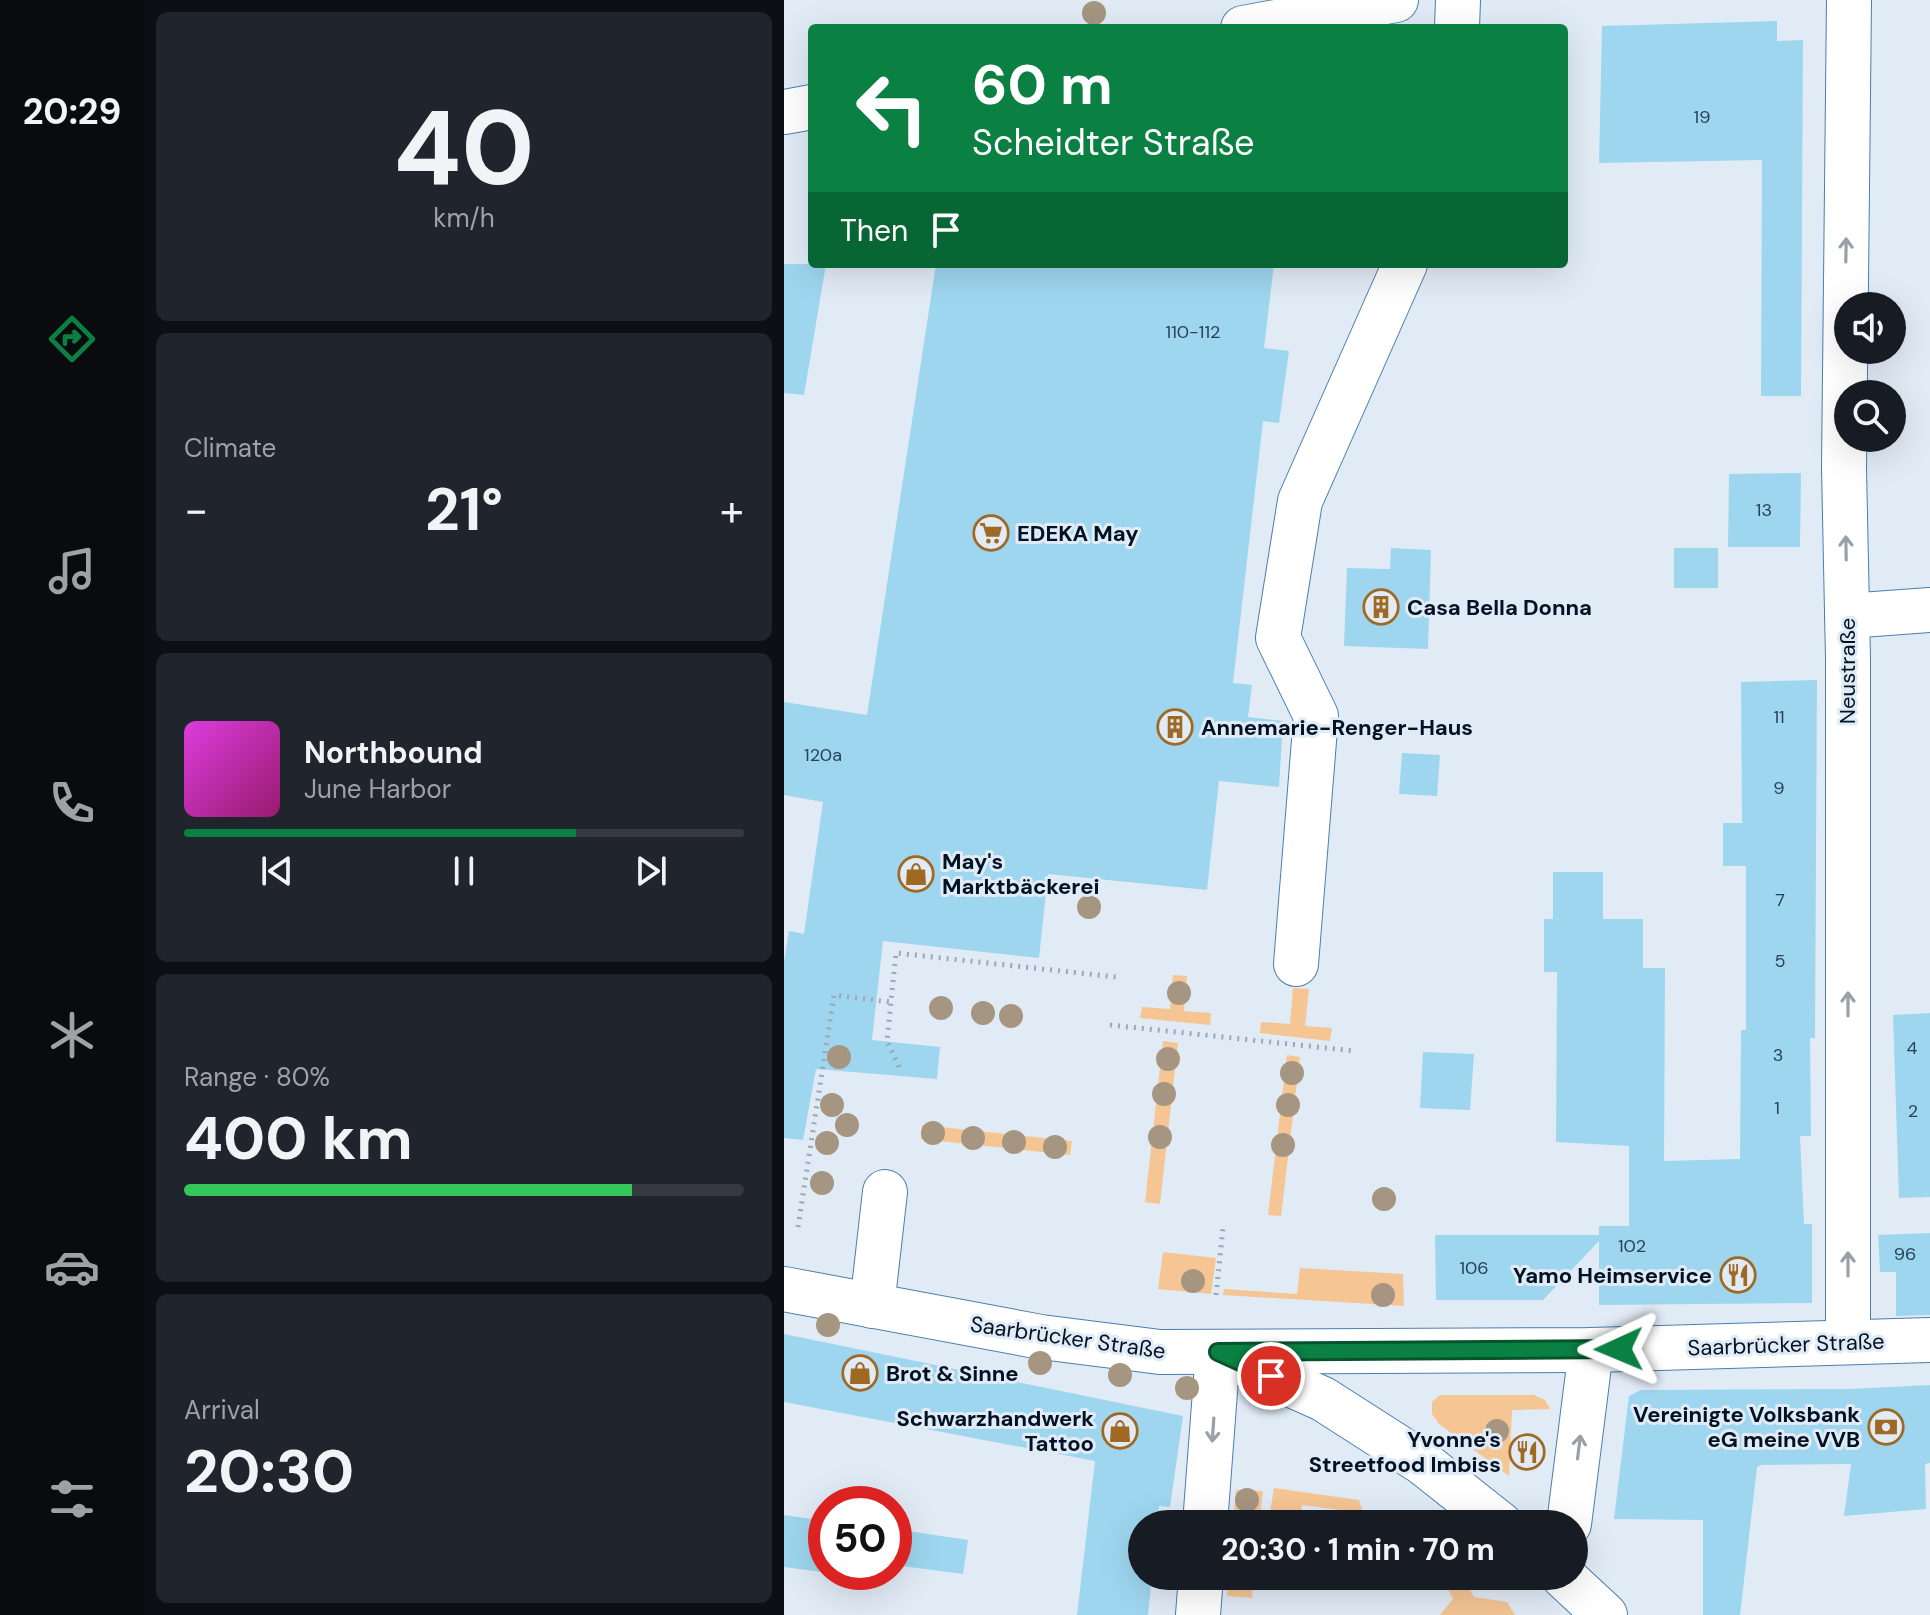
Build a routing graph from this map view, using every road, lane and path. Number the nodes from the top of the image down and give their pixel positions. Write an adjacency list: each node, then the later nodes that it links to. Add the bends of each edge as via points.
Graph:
1 (1396, 0): 4 (street)
2 (1458, 0): 5 (street)
3 (1849, 0): 10 (street, Neustraße, one-way to 3)
4 (1265, 24)
5 (1457, 24)
6 (808, 108): 7 (street)
7 (784, 112)
8 (1403, 268): 11 (street, via 1300,501 1278,638 1316,716)
9 (1930, 610): 10 (street)
10 (1847, 616): 24 (street, Neustraße, one-way to 10)
11 (1296, 964)
12 (1116, 977): 13 (path, via 896,953)
13 (890, 1002): 16 (path, via 887,1041); 18 (path, via 834,995)
14 (1110, 1025): 15 (path)
15 (1355, 1051)
16 (899, 1067)
17 (885, 1192): 22 (street)
18 (798, 1227)
19 (1223, 1228): 21 (path)
20 (784, 1289): 22 (street, Saarbrücker Straße)
21 (1216, 1295)
22 (872, 1306): 26 (street, Saarbrücker Straße, via 1136,1350)
23 (1930, 1340): 24 (street, Saarbrücker Straße)
24 (1848, 1342): 25 (street, Saarbrücker Straße)
25 (1591, 1350): 26 (street, Saarbrücker Straße); 29 (street, one-way to 25)
26 (1218, 1352): 27 (street, one-way to 27); 28 (street, via 1323,1399 1423,1463)
27 (1206, 1510)
28 (1482, 1510)
29 (1571, 1510)
30 (1200, 1590): 32 (street)
31 (1578, 1590): 33 (street)
32 (1198, 1615)
33 (1605, 1615)

